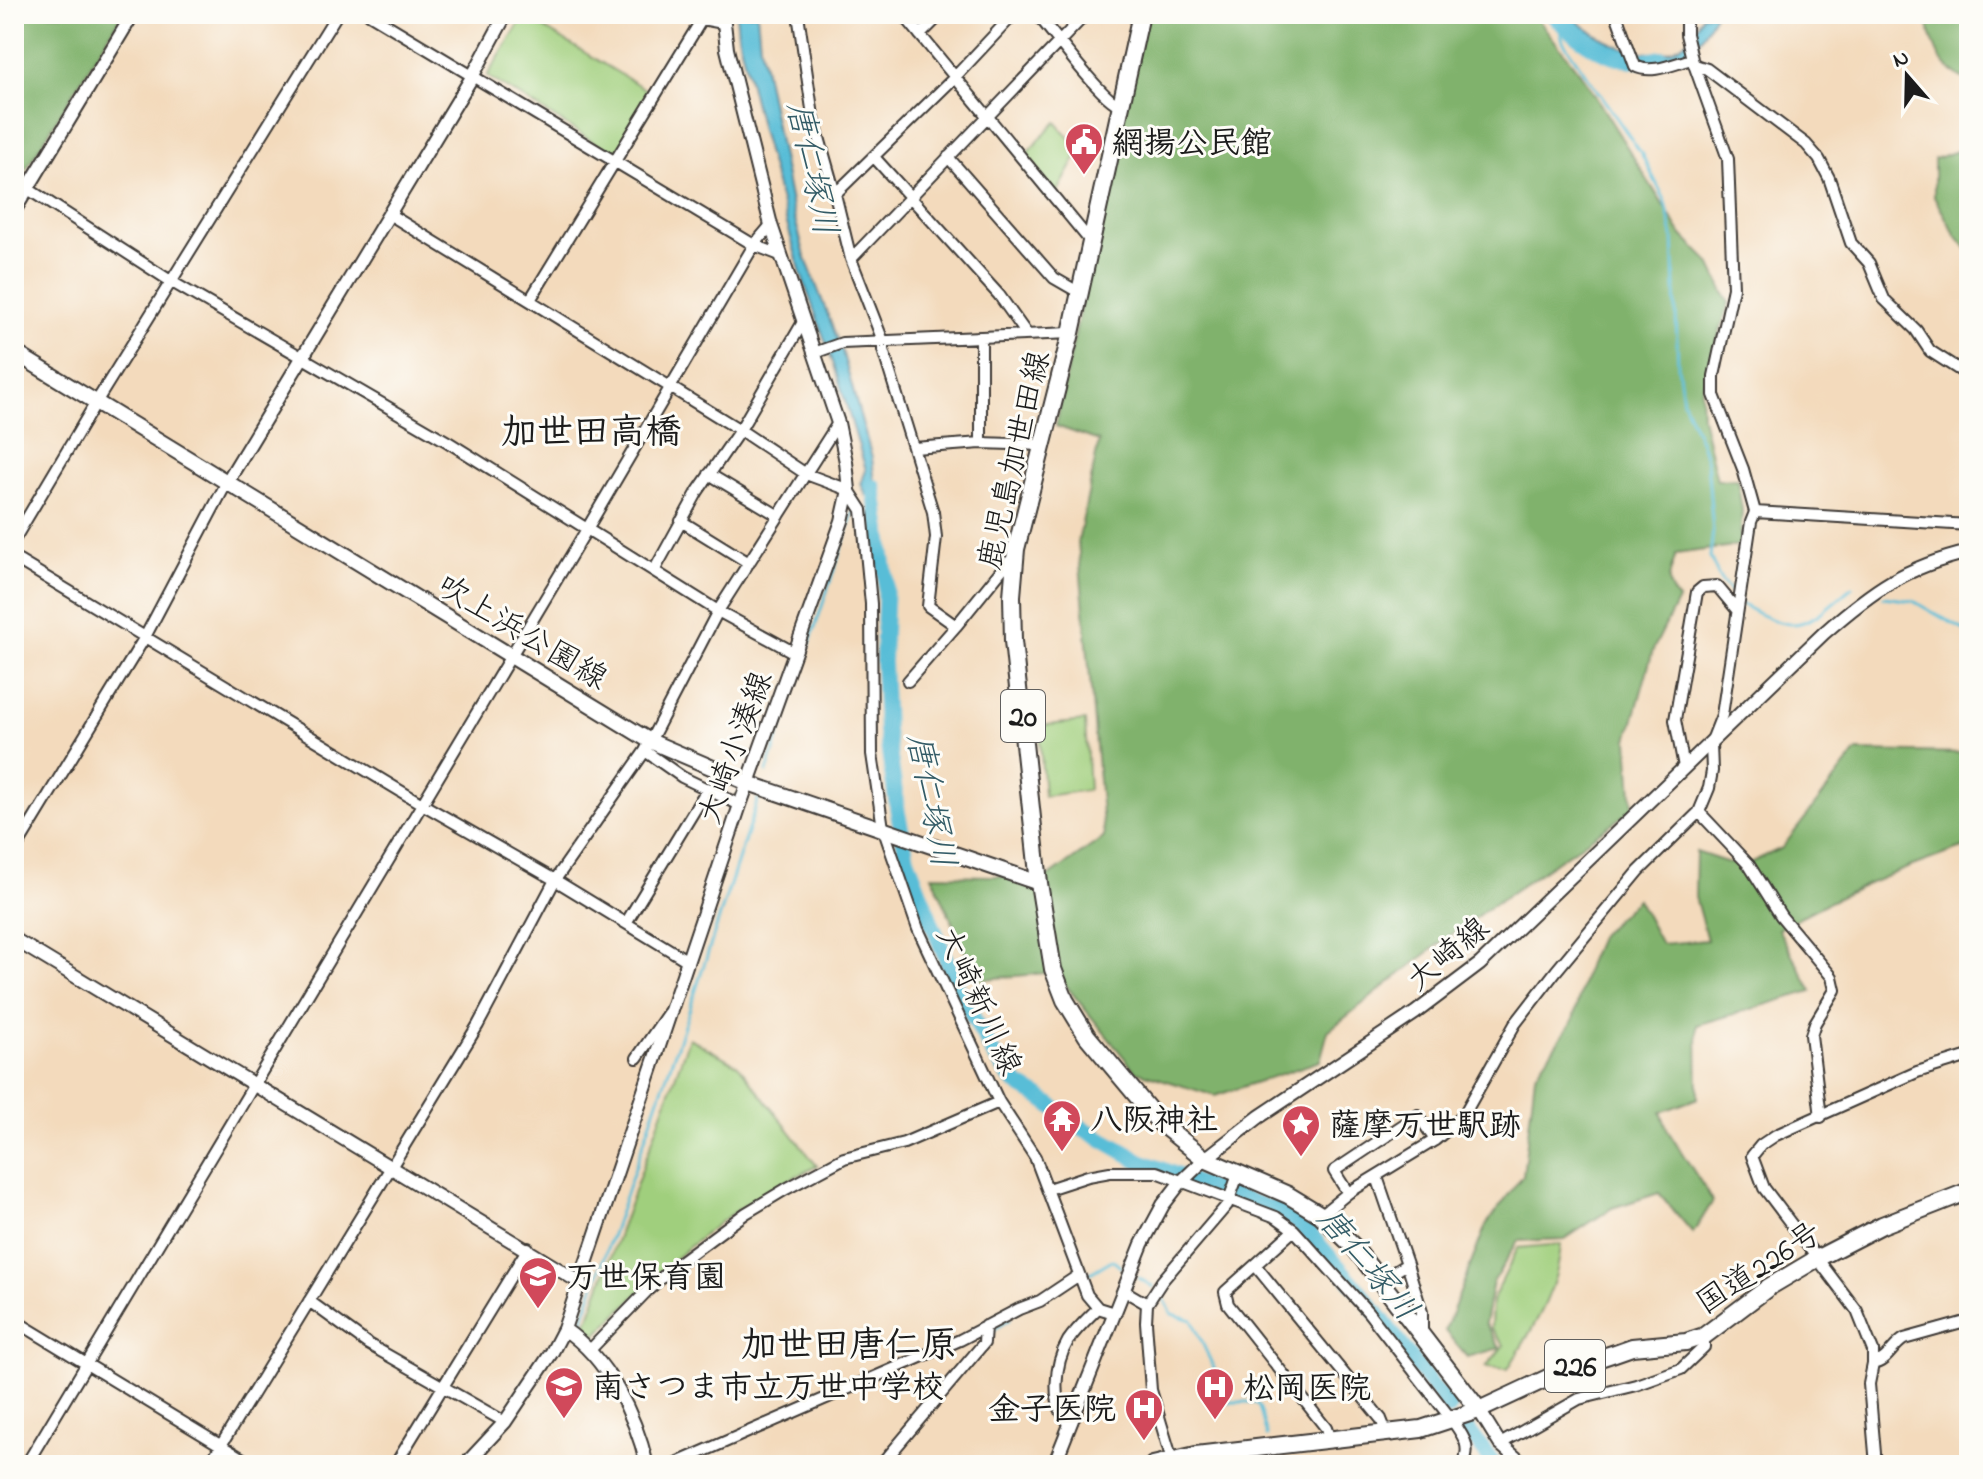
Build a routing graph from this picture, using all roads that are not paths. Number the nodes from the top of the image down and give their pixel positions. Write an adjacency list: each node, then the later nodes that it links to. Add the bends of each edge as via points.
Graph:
1 (133, 14): 25 (street)
2 (337, 14): 35 (street)
3 (369, 14): 18 (street)
4 (506, 14): 18 (street)
5 (798, 14): 26 (street, via 813,116)
6 (903, 14): 15 (street)
7 (941, 14): 15 (street)
8 (1014, 14): 19 (street)
9 (1037, 14): 16 (street)
10 (1086, 14): 16 (street)
11 (1141, 14): 20 (main road, 鹿児島加世田線 / 20)
12 (1616, 14): 17 (street, via 1640,70)
13 (1686, 14): 17 (street)
14 (723, 19): 24 (street, via 702,19); 30 (street, 大崎小湊線)
15 (920, 35): 19 (street)
16 (1061, 41): 20 (street, via 1114,106); 21 (street)
17 (1693, 60): 46 (street, via 1806,144 1819,159 1851,243 1869,263 1884,299 1930,351); 58 (street, via 1728,159 1733,225 1733,288 1714,395)
18 (472, 77): 24 (street); 29 (street)
19 (954, 78): 21 (street); 22 (street)
20 (1122, 106): 31 (main road, 鹿児島加世田線 / 20)
21 (988, 118): 23 (street); 31 (street)
22 (874, 157): 26 (street); 27 (street)
23 (948, 157): 27 (street); 36 (street, via 1054,278)
24 (614, 161): 32 (street); 37 (street)
25 (28, 189): 28 (street); 35 (street)
26 (835, 194): 34 (street)
27 (911, 196): 34 (street); 39 (street)
28 (14, 211)
29 (389, 214): 37 (street); 45 (street)
30 (771, 225): 32 (street); 33 (street, 大崎小湊線)
31 (1091, 242): 36 (main road, 鹿児島加世田線 / 20)
32 (754, 245): 33 (street); 47 (street)
33 (780, 255): 38 (street, 大崎小湊線)
34 (851, 259): 42 (street)
35 (172, 282): 45 (street); 48 (street)
36 (1080, 293): 40 (main road, 鹿児島加世田線 / 20)
37 (530, 300): 47 (street)
38 (803, 322): 43 (street, 大崎小湊線); 50 (street)
39 (1026, 333): 40 (street); 41 (street)
40 (1071, 333): 52 (main road, 鹿児島加世田線 / 20)
41 (981, 337): 42 (street); 51 (street)
42 (883, 341): 43 (street, via 842,343); 53 (street)
43 (819, 351): 49 (street, 大崎小湊線)
44 (14, 352): 48 (main road, 吹上浜公園線)
45 (303, 357): 56 (street); 62 (street)
46 (1969, 376)
47 (671, 388): 50 (street); 62 (street)
48 (95, 404): 56 (main road, 吹上浜公園線); 63 (street)
49 (838, 423): 55 (street); 57 (street, 大崎小湊線)
50 (740, 430): 54 (street); 55 (street)
51 (981, 443): 52 (street); 53 (street)
52 (1042, 445): 66 (main road, 鹿児島加世田線 / 20)
53 (914, 448): 71 (street, via 936,537 928,606)
54 (709, 474): 59 (street); 60 (street)
55 (806, 474): 57 (street); 59 (street)
56 (227, 482): 72 (street); 74 (main road, 吹上浜公園線)
57 (849, 490): 73 (street, 大崎小湊線); 84 (street, 大崎新川線, via 862,510 867,552 872,754)
58 (1755, 512): 61 (street); 69 (street)
59 (779, 516): 67 (street)
60 (681, 521): 67 (street); 68 (street)
61 (1969, 525)
62 (587, 529): 68 (street); 74 (street)
63 (14, 540)
64 (1969, 552): 76 (street, 大崎線, via 1928,563 1868,594)
65 (14, 558): 72 (street)
66 (1015, 558): 71 (street); 85 (main road, 鹿児島加世田線 / 20, via 1013,641)
67 (749, 563): 70 (street)
68 (654, 571): 70 (street)
69 (1737, 610): 76 (street, via 1722,715); 78 (street, via 1717,586 1697,592 1675,720)
70 (718, 611): 73 (street); 77 (street)
71 (956, 626): 75 (street)
72 (145, 637): 81 (street); 86 (street)
73 (795, 653): 79 (street, 大崎小湊線)
74 (510, 656): 77 (main road, 吹上浜公園線); 81 (street)
75 (908, 681)
76 (1711, 743): 78 (street, 大崎線); 83 (street, via 1712,771)
77 (647, 746): 79 (main road, 吹上浜公園線); 80 (street, via 682,777); 88 (street)
78 (1684, 767): 100 (street, 大崎線, via 1470,972 1259,1117)
79 (748, 783): 82 (street, 大崎小湊線); 84 (main road, 吹上浜公園線)
80 (708, 788): 82 (street); 90 (street)
81 (422, 804): 88 (street); 96 (street)
82 (740, 805): 92 (street, 大崎小湊線)
83 (1699, 812): 98 (street, via 1749,865 1781,916 1832,977 1835,990 1811,1035); 99 (street, via 1639,871 1556,971 1515,1024 1466,1111)
84 (887, 830): 87 (main road, 吹上浜公園線); 97 (street, 大崎新川線, via 918,929)
85 (1036, 850): 87 (main road, via 1028,865); 89 (main road, 鹿児島加世田線 / 20)
86 (14, 852)
87 (1013, 874): 89 (main road, 吹上浜公園線)
88 (555, 880): 90 (street); 101 (street, via 478,1025)
89 (1039, 883): 100 (main road, 鹿児島加世田線 / 20, via 1053,969 1072,1014 1140,1102)
90 (626, 923): 92 (street)
91 (14, 939): 96 (street)
92 (688, 961): 93 (street, 大崎小湊線)
93 (673, 1005): 95 (street); 117 (street, 大崎小湊線)
94 (1969, 1056): 98 (street, via 1917,1072)
95 (637, 1058)
96 (254, 1084): 101 (street); 130 (street)
97 (999, 1102): 105 (street, 大崎新川線, via 1035,1157); 129 (street, via 904,1143 844,1158 746,1213 677,1264)
98 (1821, 1117): 112 (street, via 1776,1135 1752,1156 1764,1188)
99 (1435, 1140): 102 (street); 107 (street, via 1418,1115 1334,1171)
100 (1199, 1165): 103 (main road, 鹿児島加世田線 / 20); 104 (street, 大崎線)
101 (391, 1166): 111 (street); 119 (street)
102 (1377, 1177): 107 (street); 113 (street)
103 (1237, 1179): 108 (street); 109 (main road, 鹿児島加世田線 / 20, via 1288,1195)
104 (1182, 1182): 105 (street, via 1157,1172 1110,1172); 108 (street); 118 (street, 大崎線, via 1154,1220)
105 (1048, 1189): 115 (street, 大崎新川線)
106 (1969, 1191): 112 (main road, 国道226号 / 226, via 1882,1225)
107 (1348, 1193): 109 (street)
108 (1230, 1199): 110 (street); 120 (street)
109 (1321, 1215): 116 (main road, 鹿児島加世田線 / 20)
110 (1294, 1230): 114 (street); 134 (street, via 1368,1312)
111 (528, 1248): 117 (street); 132 (street)
112 (1818, 1258): 128 (main road, 国道226号 / 226); 131 (street, via 1857,1311)
113 (1407, 1264): 116 (street); 127 (street, via 1422,1312)
114 (1255, 1265): 137 (street, via 1381,1419); 138 (street, via 1225,1292 1228,1304)
115 (1079, 1275): 121 (street, 大崎新川線); 125 (street, via 1040,1301)
116 (1380, 1281): 127 (main road, 鹿児島加世田線 / 20)
117 (581, 1283): 126 (street, 大崎小湊線)
118 (1123, 1290): 120 (street); 122 (street, 大崎線)
119 (309, 1301): 132 (street); 140 (street)
120 (1147, 1304): 142 (street, via 1151,1390)
121 (1098, 1308): 122 (street); 136 (street, via 1069,1339 1061,1357 1057,1391 1061,1415)
122 (1114, 1313): 136 (street, 大崎線)
123 (14, 1320): 130 (street)
124 (1969, 1321): 131 (street, via 1904,1339 1881,1363)
125 (985, 1326): 149 (street); 150 (street, via 984,1343)
126 (564, 1329): 129 (street); 135 (street, 大崎小湊線)
127 (1422, 1336): 133 (main road, 鹿児島加世田線 / 20)
128 (1704, 1336): 133 (main road, 国道226号 / 226, via 1632,1347 1556,1373); 139 (street, via 1704,1347 1681,1369 1579,1399)
129 (589, 1351): 148 (street, via 622,1397)
130 (87, 1364): 140 (street); 143 (street)
131 (1873, 1364): 155 (street, via 1869,1384)
132 (442, 1388): 135 (street); 146 (street)
133 (1479, 1410): 134 (main road, 国道226号 / 226); 139 (street)
134 (1452, 1420): 137 (main road, 国道226号 / 226); 153 (street, via 1468,1448)
135 (505, 1422): 147 (street, 大崎小湊線)
136 (1069, 1423): 151 (street, 大崎線)
137 (1387, 1434): 138 (main road, 国道226号 / 226)
138 (1330, 1440): 141 (main road, 国道226号 / 226)
139 (1500, 1444): 154 (street)
140 (221, 1445): 144 (street); 145 (street)
141 (1224, 1459): 142 (main road, 国道226号 / 226)
142 (1172, 1460): 152 (main road, 国道226号 / 226)
143 (26, 1465)
144 (209, 1465)
145 (253, 1465)
146 (395, 1465)
147 (465, 1465)
148 (647, 1465)
149 (672, 1465)
150 (881, 1465)
151 (1054, 1465)
152 (1153, 1465)
153 (1463, 1465)
154 (1524, 1465)
155 (1876, 1465)

